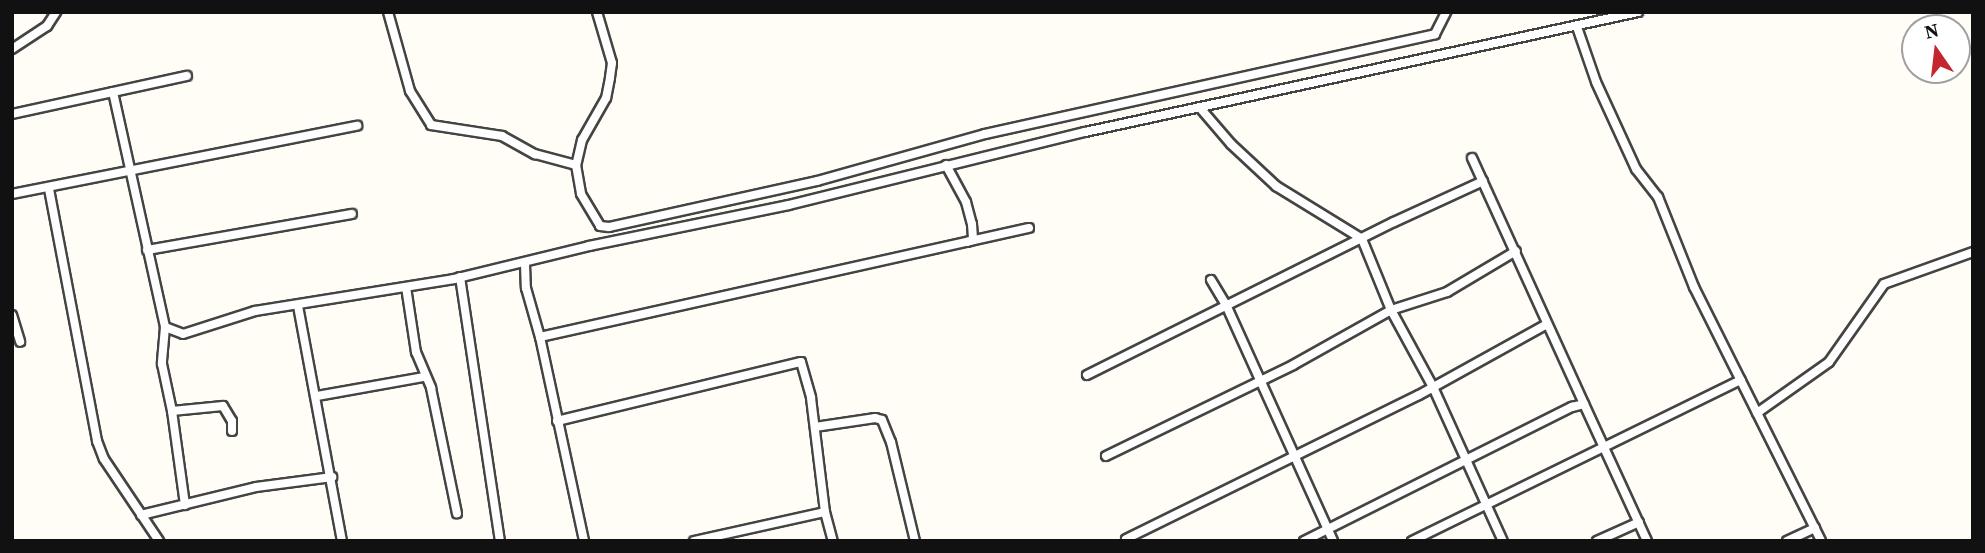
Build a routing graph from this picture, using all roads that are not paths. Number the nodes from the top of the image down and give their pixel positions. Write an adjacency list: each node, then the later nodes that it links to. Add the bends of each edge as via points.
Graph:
1 (56, 12): 7 (street, via 47,26)
2 (388, 12): 14 (street, via 410,91 431,125 502,136 535,154)
3 (597, 12): 14 (street, via 612,63 610,78 606,98 582,140)
4 (1446, 12): 14 (street, via 1434,34 985,134 817,181 623,225 600,226 581,194)
5 (1638, 12): 6 (street)
6 (1577, 27): 10 (street); 41 (street, via 1636,169 1658,197 1694,287)
7 (12, 49)
8 (187, 76): 9 (street)
9 (113, 92): 11 (street); 16 (street)
10 (1201, 109): 15 (street); 22 (street, via 1276,186)
11 (12, 114)
12 (357, 126): 16 (street)
13 (1472, 158): 17 (street)
14 (576, 165)
15 (946, 166): 23 (street, via 966,202 972,224 973,240); 27 (street, via 789,205 534,258)
16 (129, 173): 18 (street); 24 (street)
17 (1483, 181): 22 (street); 25 (street)
18 (49, 189): 19 (street); 60 (street, via 97,441)
19 (12, 194)
20 (352, 214): 24 (street)
21 (1030, 228): 23 (street)
22 (1362, 239): 32 (street); 33 (street)
23 (965, 242): 37 (street)
24 (148, 250): 36 (street)
25 (1516, 251): 33 (street, via 1447,292); 35 (street)
26 (1973, 252): 47 (street, via 1884,284 1829,362)
27 (524, 264): 28 (street); 37 (street)
28 (460, 278): 30 (street); 67 (street)
29 (1211, 280): 32 (street)
30 (406, 287): 31 (street); 40 (street)
31 (298, 306): 36 (street, via 238,315 183,334); 44 (street)
32 (1227, 307): 39 (street); 42 (street)
33 (1391, 310): 42 (street); 43 (street)
34 (12, 315): 38 (street)
35 (1547, 324): 43 (street); 45 (street)
36 (164, 327): 46 (street, via 162,364)
37 (540, 337): 48 (street)
38 (20, 342)
39 (1087, 375)
40 (424, 377): 44 (street); 59 (street, via 431,388)
41 (1741, 380): 47 (street); 51 (street)
42 (1259, 381): 52 (street); 53 (street)
43 (1433, 387): 53 (street); 54 (street)
44 (317, 396): 55 (street)
45 (1584, 404): 51 (street); 54 (street)
46 (172, 411): 50 (street, via 223,406); 57 (street)
47 (1758, 413): 62 (street)
48 (557, 421): 49 (street, via 801,362); 68 (street)
49 (815, 428): 58 (street); 71 (street, via 882,420)
50 (232, 431)
51 (1605, 445): 56 (street); 61 (street)
52 (1106, 456)
53 (1293, 456): 63 (street); 64 (street)
54 (1466, 461): 56 (street); 63 (street)
55 (332, 477): 57 (street, via 256,487); 66 (street)
56 (1486, 504): 74 (street); 75 (street)
57 (185, 505): 60 (street)
58 (825, 512): 69 (street); 70 (street)
59 (457, 513)
60 (141, 515): 65 (street)
61 (1639, 522): 76 (street); 77 (street)
62 (1815, 528): 78 (street); 79 (street)
63 (1326, 530): 72 (street); 73 (street)
64 (1126, 539)
65 (159, 541)
66 (342, 541)
67 (500, 541)
68 (584, 541)
69 (695, 541)
70 (833, 541)
71 (915, 541)
72 (1304, 541)
73 (1333, 541)
74 (1412, 541)
75 (1503, 541)
76 (1597, 541)
77 (1647, 541)
78 (1787, 541)
79 (1821, 541)

